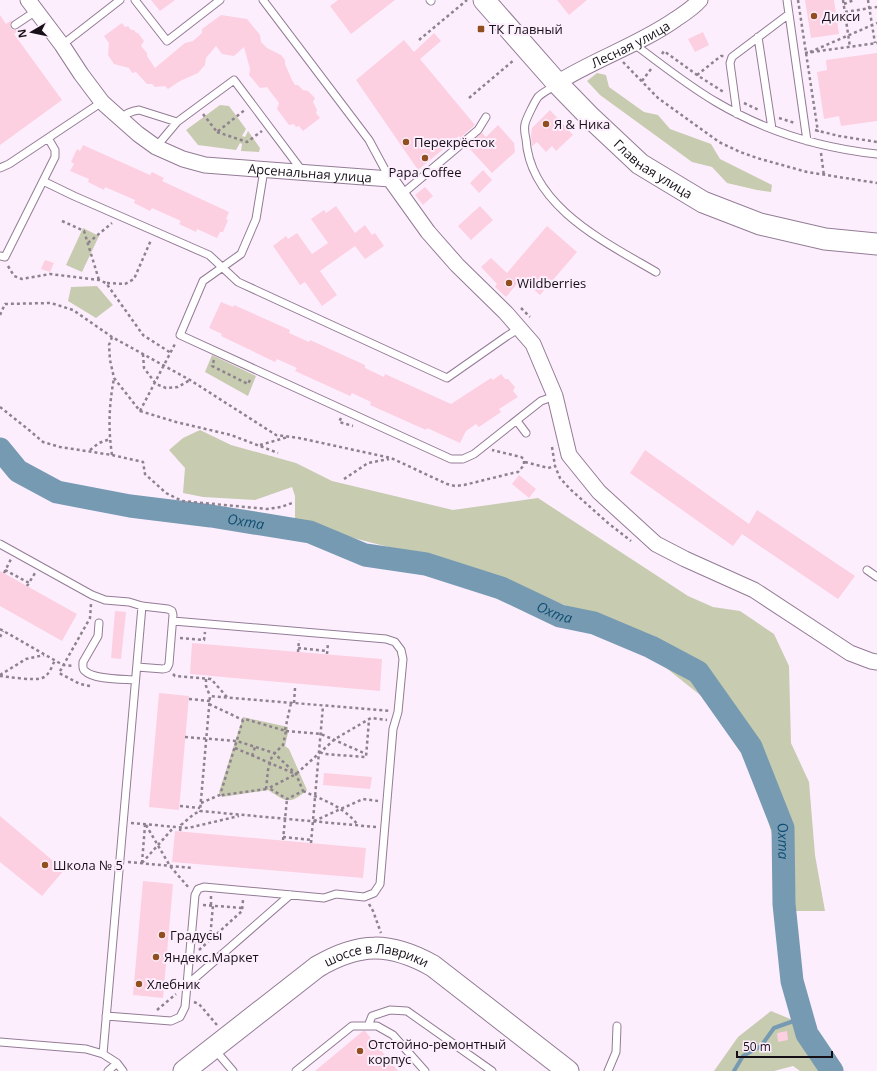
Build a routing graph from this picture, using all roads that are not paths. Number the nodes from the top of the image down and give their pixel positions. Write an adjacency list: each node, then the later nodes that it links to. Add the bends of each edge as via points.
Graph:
1 (120, 0): 13 (lane)
2 (135, 0): 3 (lane, via 167,41)
3 (220, 0)
4 (261, 0): 28 (lane, via 369,140)
5 (484, 0): 14 (main road, Главная улица)
6 (700, 0): 12 (street, Лесная улица, via 660,31)
7 (787, 0): 9 (lane)
8 (32, 5): 10 (lane); 13 (street, Арсенальная улица)
9 (789, 14): 11 (lane); 22 (lane)
10 (15, 25)
11 (758, 37): 16 (lane, via 732,57 730,63); 20 (lane)
12 (634, 44): 14 (street, Лесная улица); 16 (lane, via 685,82)
13 (62, 45): 15 (street, Арсенальная улица)
14 (557, 84): 31 (main road, Главная улица, via 640,164 703,202 767,226 825,240); 34 (lane, via 538,97 525,124 526,151 534,174 545,192 565,213 604,242)
15 (102, 102): 18 (street, Арсенальная улица); 21 (lane)
16 (737, 114): 20 (lane)
17 (486, 117): 30 (lane, via 478,130)
18 (120, 119): 19 (lane, via 132,110 139,110); 23 (street, Арсенальная улица)
19 (177, 122): 23 (lane); 27 (lane, via 234,80)
20 (772, 129): 22 (lane)
21 (48, 138): 25 (lane); 29 (lane, via 55,150 55,158)
22 (807, 140): 24 (lane, via 841,149)
23 (156, 147): 26 (street, Арсенальная улица, via 205,165)
24 (877, 154)
25 (0, 168)
26 (264, 170): 27 (street, Арсенальная улица); 33 (lane, via 256,219 241,254)
27 (304, 173): 28 (street, Арсенальная улица)
28 (390, 180): 30 (street, Арсенальная улица)
29 (44, 181): 32 (lane); 33 (lane, via 209,255)
30 (401, 195): 35 (street, Арсенальная улица, via 428,232 457,265)
31 (877, 244)
32 (2, 257)
33 (222, 268): 35 (lane, via 238,282 446,378); 37 (lane, via 203,281 180,335 451,459 464,459 474,454)
34 (656, 272)
35 (520, 328): 36 (street, Арсенальная улица, via 533,344)
36 (555, 396): 37 (lane, via 541,402); 45 (street, Арсенальная улица, via 569,455 600,492 656,544 754,590 850,653)
37 (517, 421): 38 (lane)
38 (526, 433)
39 (0, 544): 42 (lane, via 92,596)
40 (867, 570): 41 (lane)
41 (877, 578)
42 (142, 606): 43 (lane, via 168,609 172,611); 46 (lane)
43 (173, 621): 46 (lane, via 167,668); 48 (lane, via 386,639 395,642 401,650 403,659 398,712 393,729 380,884 374,893 364,897 336,894 324,898)
44 (99, 624): 47 (lane, via 98,636 83,662 85,672 98,677)
45 (877, 662)
46 (137, 667): 47 (lane)
47 (135, 680): 50 (lane)
48 (290, 895): 49 (lane); 49 (lane, via 204,887 198,889 195,895)
49 (187, 985): 50 (lane, via 185,1007 180,1017 171,1021)
50 (106, 1016): 55 (lane)
51 (368, 1026): 61 (lane, via 352,1026); 62 (lane, via 377,1026 393,1035); 63 (lane, via 372,1016 390,1010 407,1012)
52 (617, 1026): 65 (lane, via 616,1052)
53 (0, 1042): 55 (lane, via 86,1049)
54 (220, 1043): 59 (main road, шоссе в Лаврики); 60 (lane); 64 (main road, шоссе в Лаврики, via 328,960 357,949 387,948 413,956 433,966)
55 (103, 1054): 56 (lane)
56 (117, 1063): 57 (lane); 58 (lane)
57 (108, 1071)
58 (123, 1071)
59 (184, 1071)
60 (233, 1071)
61 (296, 1071)
62 (425, 1071)
63 (492, 1071)
64 (568, 1071)
65 (608, 1071)

